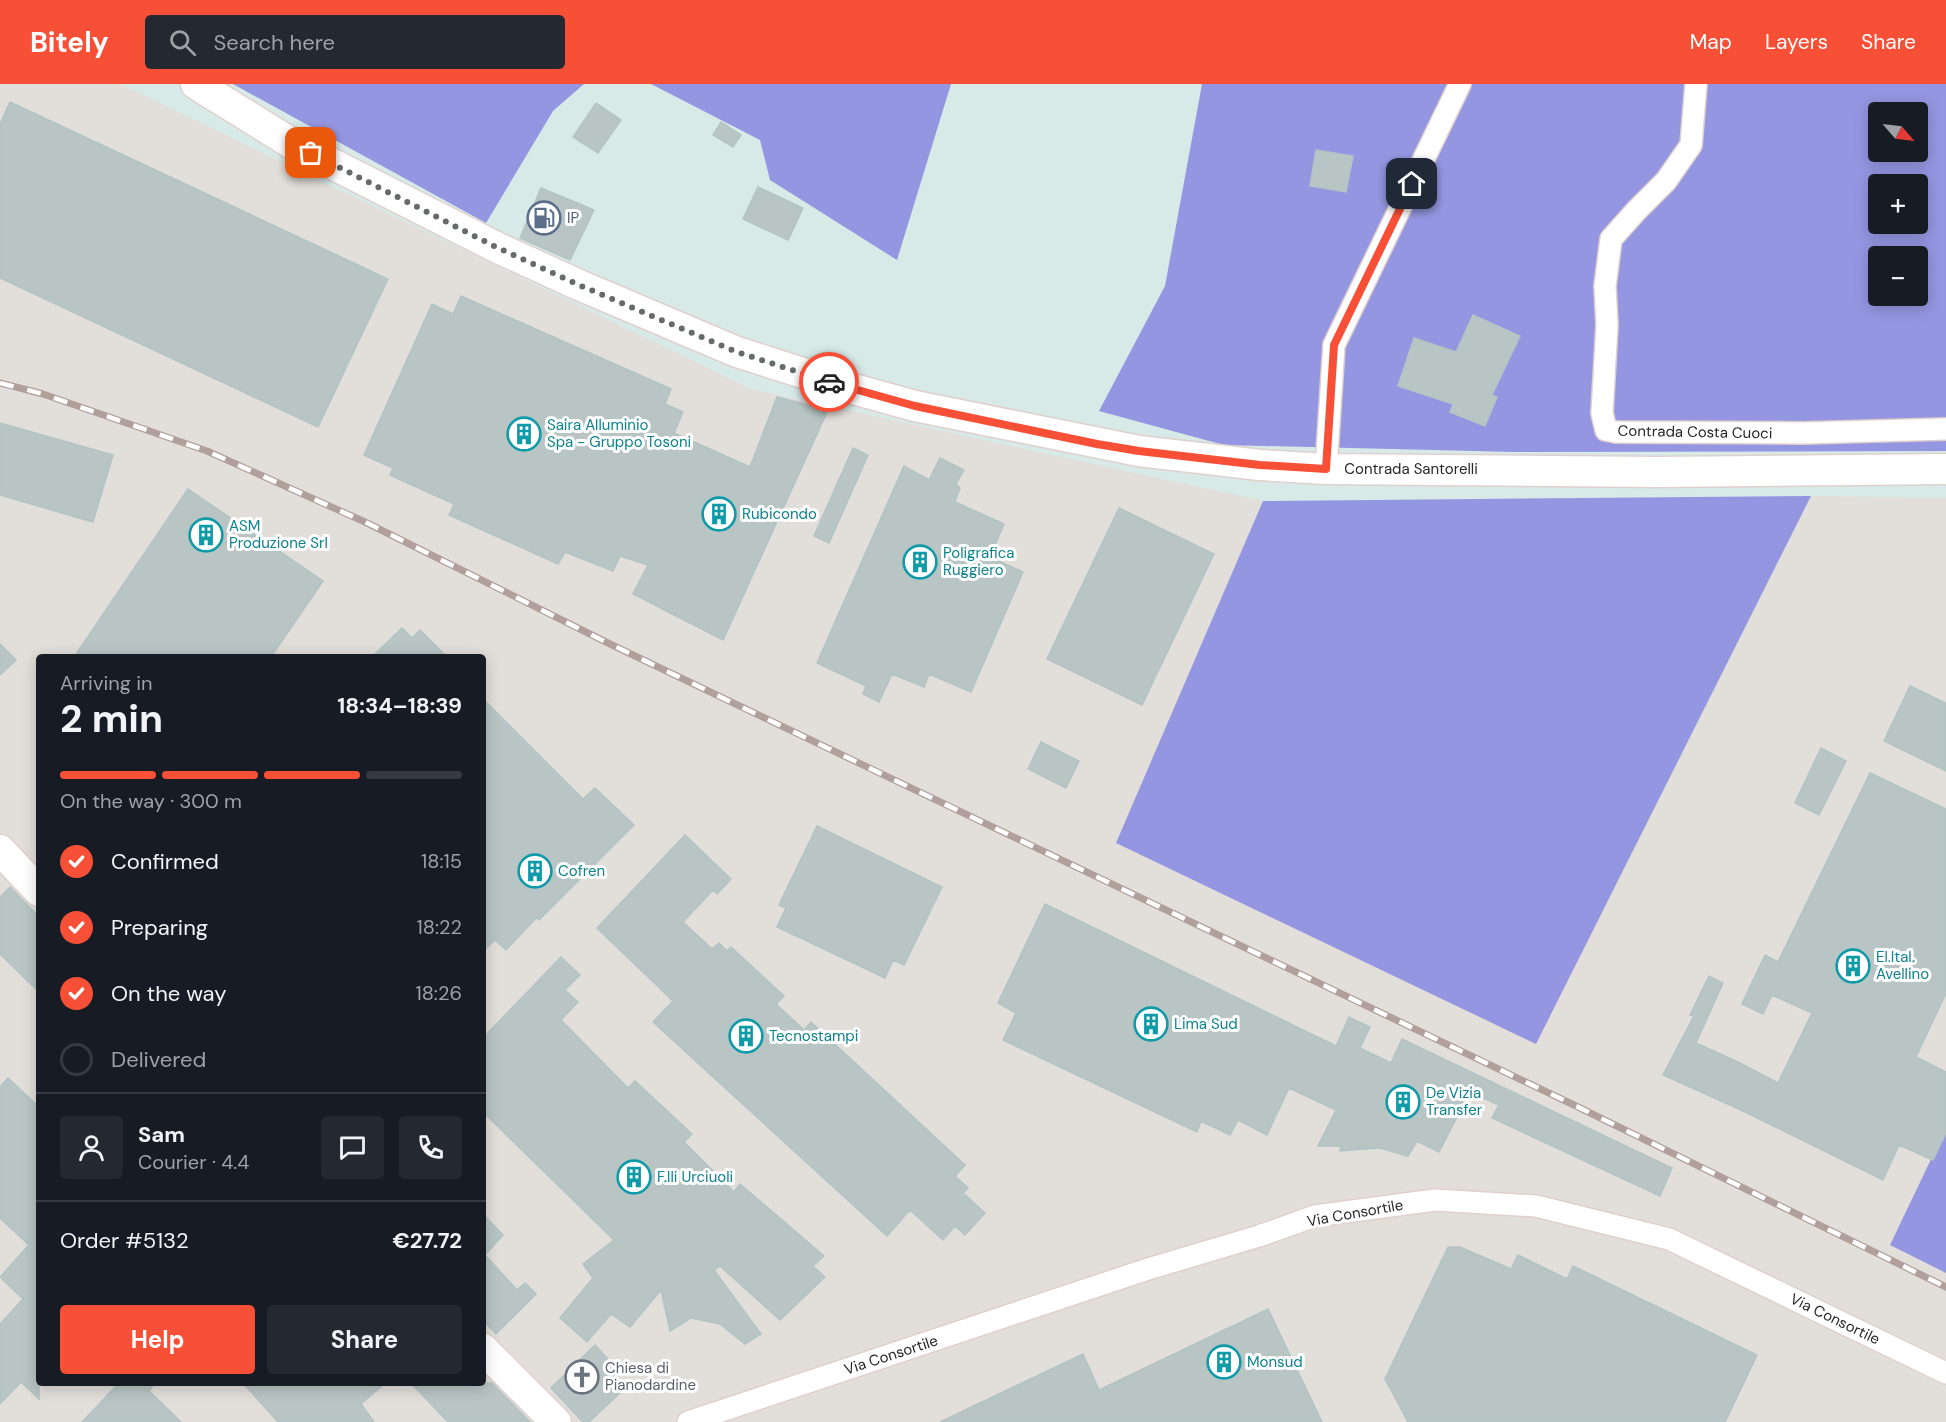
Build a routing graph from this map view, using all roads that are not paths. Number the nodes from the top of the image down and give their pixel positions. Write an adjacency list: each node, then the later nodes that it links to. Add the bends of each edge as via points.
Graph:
1 (196, 84): 5 (main road, Contrada Santorelli, via 291,143 496,247 737,352 915,406 1097,444 1260,465)
2 (1460, 84): 5 (street, via 1334,345)
3 (1696, 84): 4 (street, Contrada Costa Cuoci, via 1691,145 1666,181 1611,239 1605,286 1602,413 1606,430 1804,433)
4 (1946, 429)
5 (1326, 469): 6 (main road, Contrada Santorelli)
6 (1946, 469)
7 (0, 849): 8 (main road)
8 (36, 888)
9 (486, 1352): 11 (main road)
10 (1946, 1373): 12 (street, Via Consortile, via 1669,1239 1536,1206 1436,1200 1316,1216)
11 (556, 1422)
12 (688, 1422)

